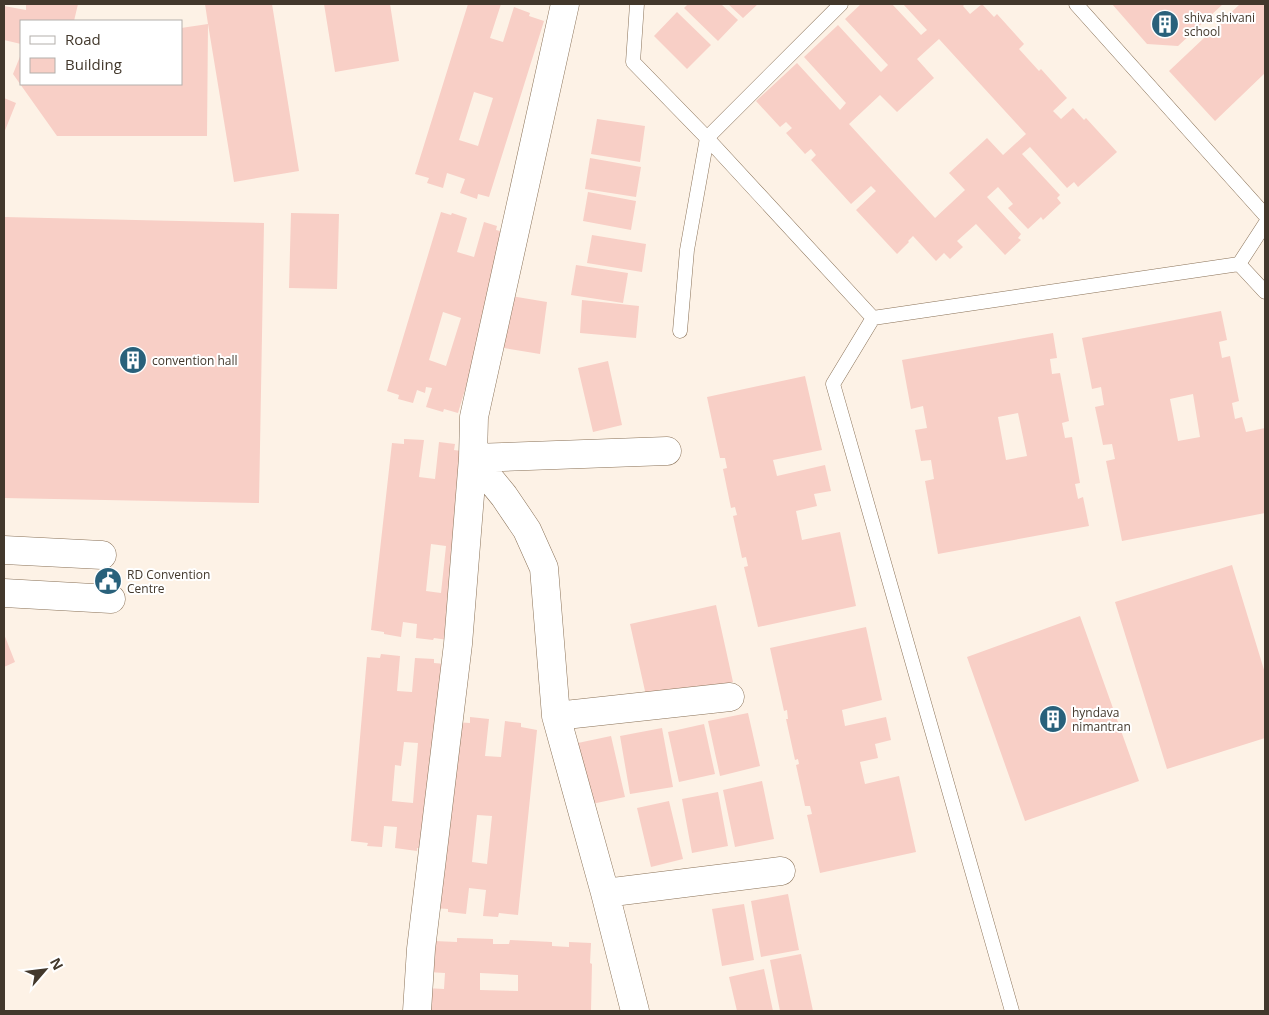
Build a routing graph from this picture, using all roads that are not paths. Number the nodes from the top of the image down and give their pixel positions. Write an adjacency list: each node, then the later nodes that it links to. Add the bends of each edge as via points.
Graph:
1 (565, 4): 13 (street, via 474,417)
2 (637, 4): 5 (lane, via 632,62)
3 (841, 4): 5 (lane)
4 (1076, 4): 6 (lane)
5 (707, 138): 10 (lane); 11 (lane, via 686,250)
6 (1265, 215)
7 (1265, 224): 8 (lane)
8 (1239, 264): 9 (lane); 10 (lane)
9 (1265, 292)
10 (873, 318): 24 (lane, via 833,384)
11 (680, 331)
12 (667, 451): 13 (street)
13 (473, 458): 19 (street, via 527,530 544,568); 22 (street, via 458,644 421,949)
14 (4, 550): 15 (street)
15 (102, 556)
16 (4, 593): 17 (street)
17 (111, 599)
18 (730, 697): 19 (street)
19 (556, 716): 21 (street)
20 (781, 871): 21 (street)
21 (605, 893): 23 (street)
22 (417, 1011)
23 (636, 1011)
24 (1012, 1011)

